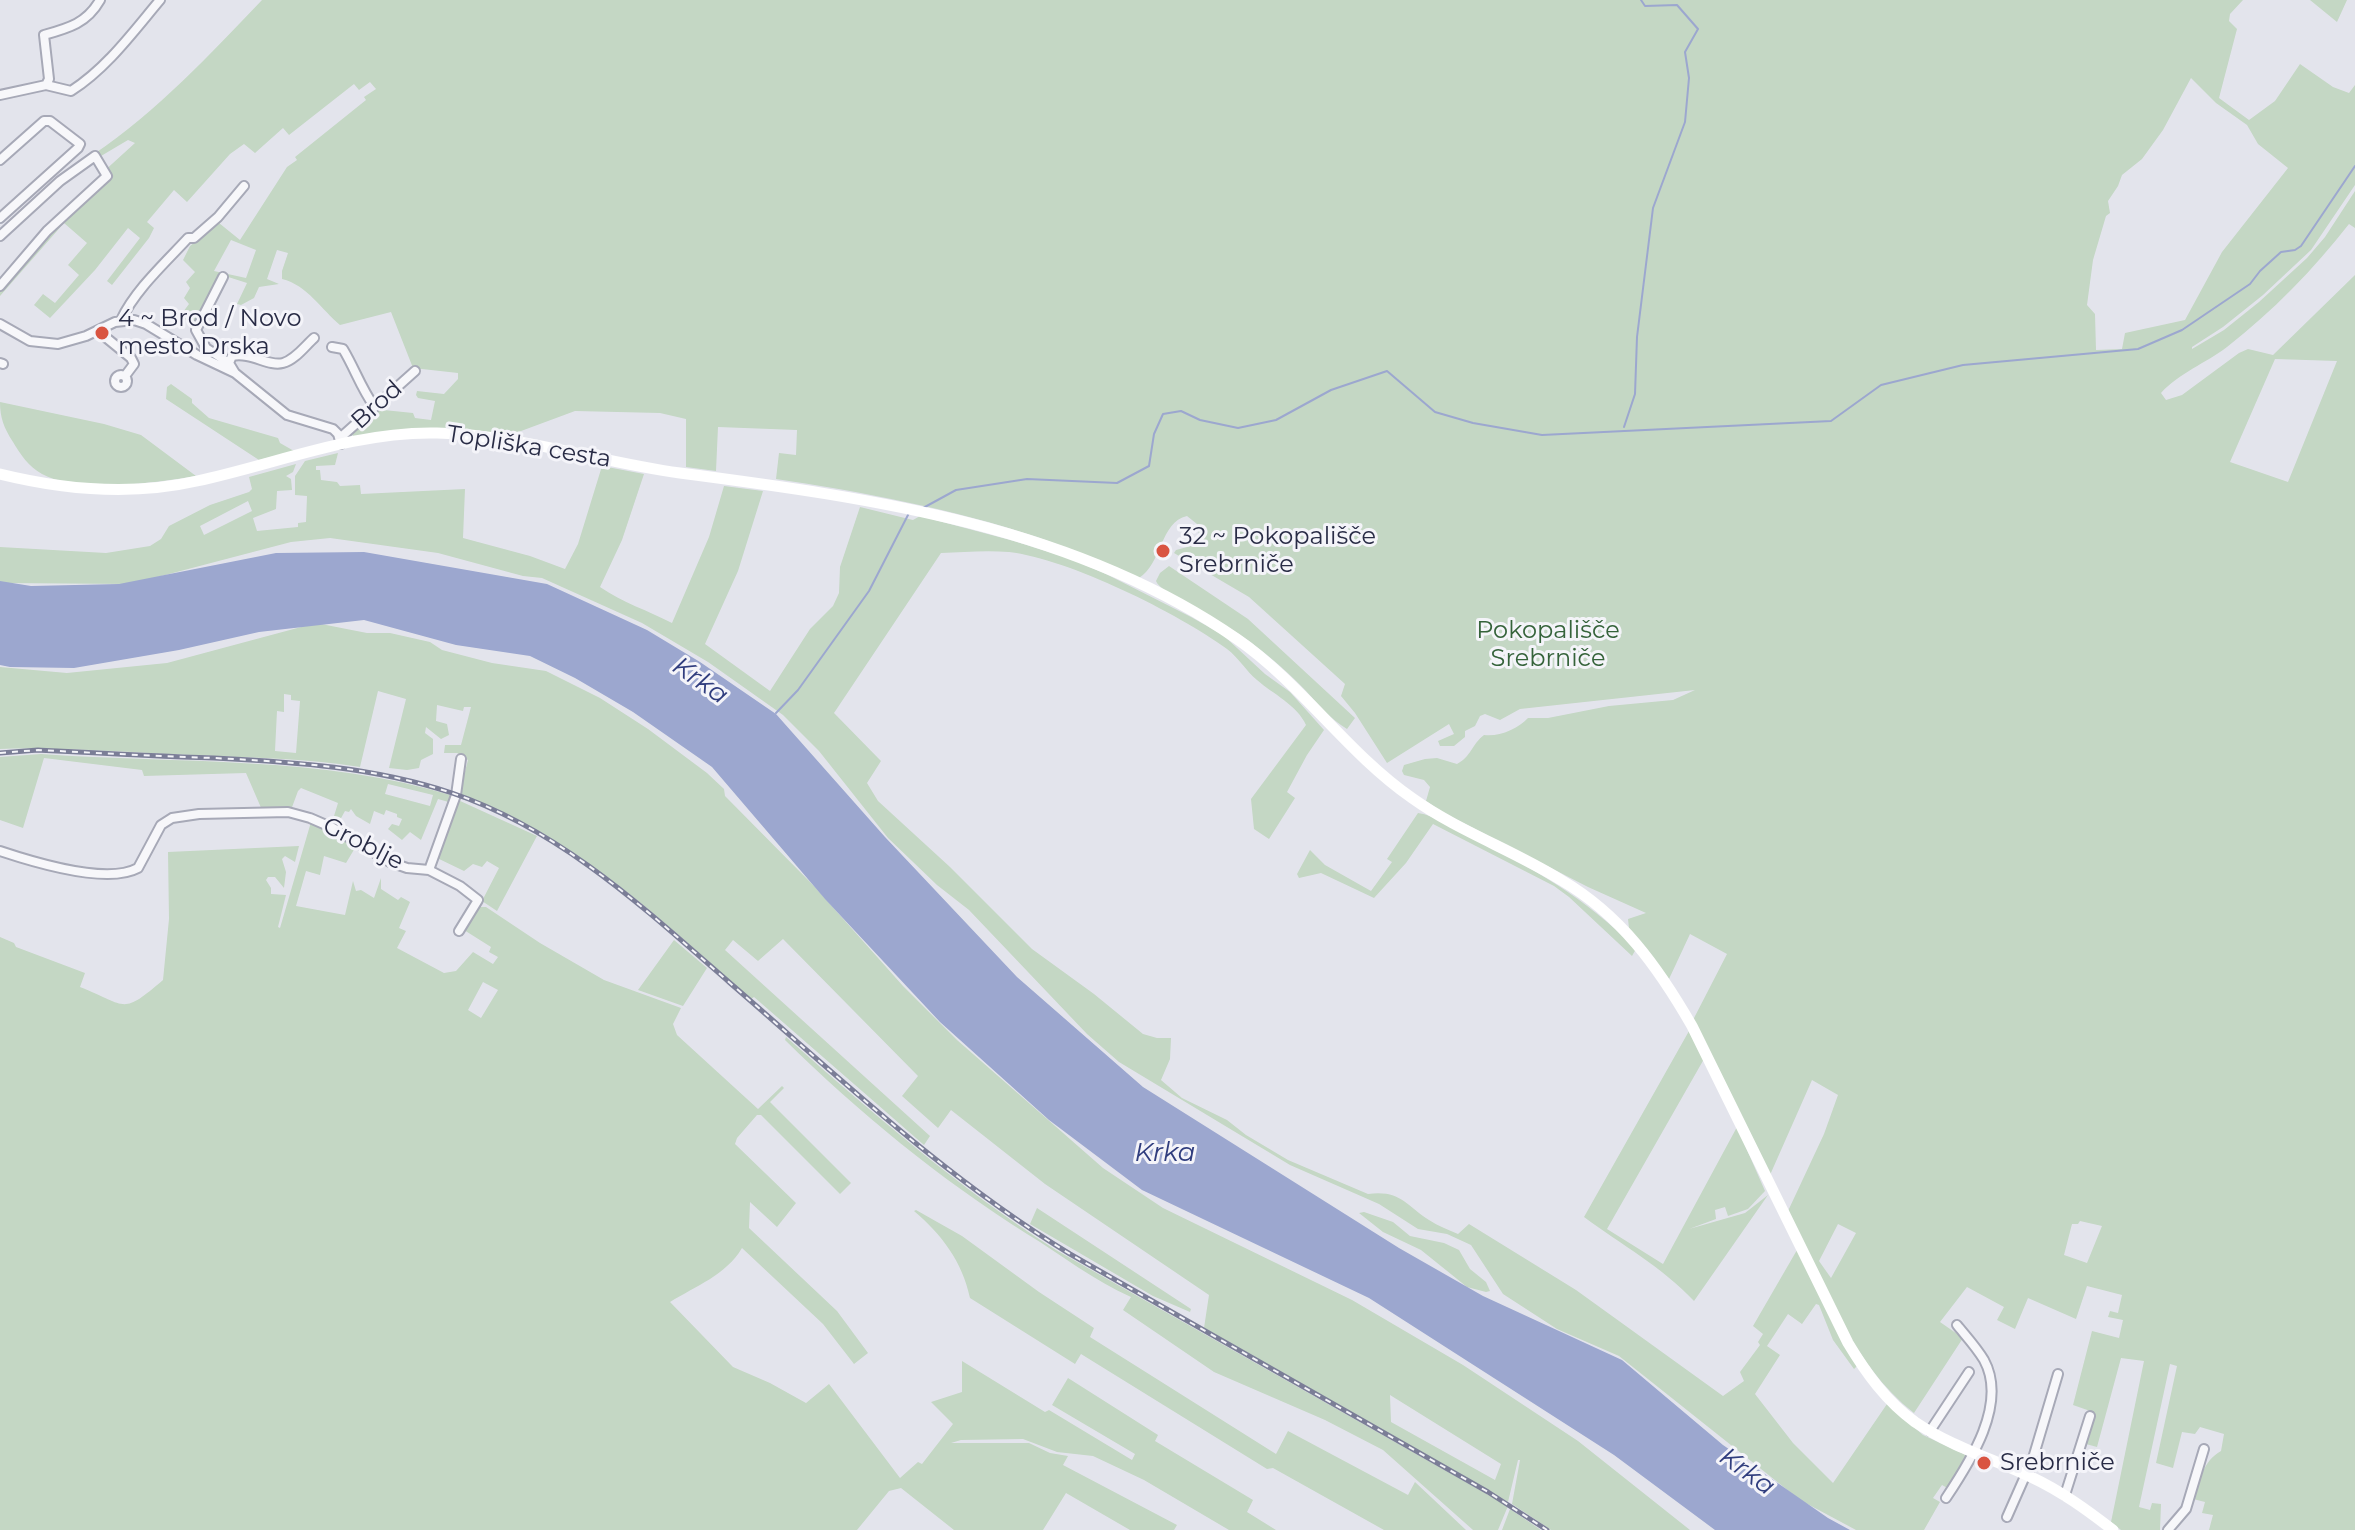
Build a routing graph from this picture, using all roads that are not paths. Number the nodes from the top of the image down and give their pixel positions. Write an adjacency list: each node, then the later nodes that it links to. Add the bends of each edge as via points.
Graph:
1 (100, 0): 3 (street, via 79,24 44,35)
2 (160, 0): 3 (street, via 99,70 71,91)
3 (46, 85): 4 (street)
4 (0, 95)
5 (0, 160): 7 (street, via 44,121 80,144)
6 (244, 186): 11 (street, via 218,217 174,253 128,304)
7 (0, 218)
8 (0, 236): 10 (street, via 95,156 107,176 47,231)
9 (223, 277): 16 (street, Brod, via 196,330 206,348)
10 (0, 286)
11 (121, 320): 13 (street); 18 (street, Brod, via 146,324)
12 (0, 324): 13 (street, via 43,344 74,341)
13 (98, 331): 19 (street, via 131,358 134,364)
14 (314, 338): 16 (street, via 283,364 240,354)
15 (332, 347): 20 (street, via 343,349)
16 (229, 363): 18 (street, Brod)
17 (415, 371): 20 (street, Brod)
18 (235, 373): 21 (street, Brod, via 276,409 333,429)
19 (125, 376)
20 (374, 406): 21 (street, Brod)
21 (341, 441): 22 (main road, Topliška cesta, via 158,488 101,490); 31 (main road, Topliška cesta, via 431,433 495,438 678,473 850,496 993,529 1081,559 1217,626 1275,670 1409,797 1564,881 1620,924 1664,977 1692,1026 1865,1371 1913,1421)
22 (0, 474)
23 (461, 759): 25 (street, via 456,795)
24 (0, 851): 25 (street, Groblje, via 50,865 121,874 138,868 161,825 172,818 288,812 333,828 390,862)
25 (429, 870): 26 (street, Groblje, via 478,900)
26 (459, 931)
27 (1957, 1325): 33 (street, via 1984,1361 1993,1392)
28 (1969, 1372): 31 (street)
29 (2058, 1374): 34 (street)
30 (2090, 1416): 35 (street)
31 (1930, 1431): 33 (main road, Topliška cesta)
32 (2204, 1449): 39 (street, via 2186,1509)
33 (1976, 1453): 34 (main road, Topliška cesta); 36 (street)
34 (2027, 1474): 35 (main road, Topliška cesta); 37 (street)
35 (2065, 1495): 38 (main road, Topliška cesta)
36 (1946, 1498)
37 (2007, 1517)
38 (2113, 1530)
39 (2168, 1530)

